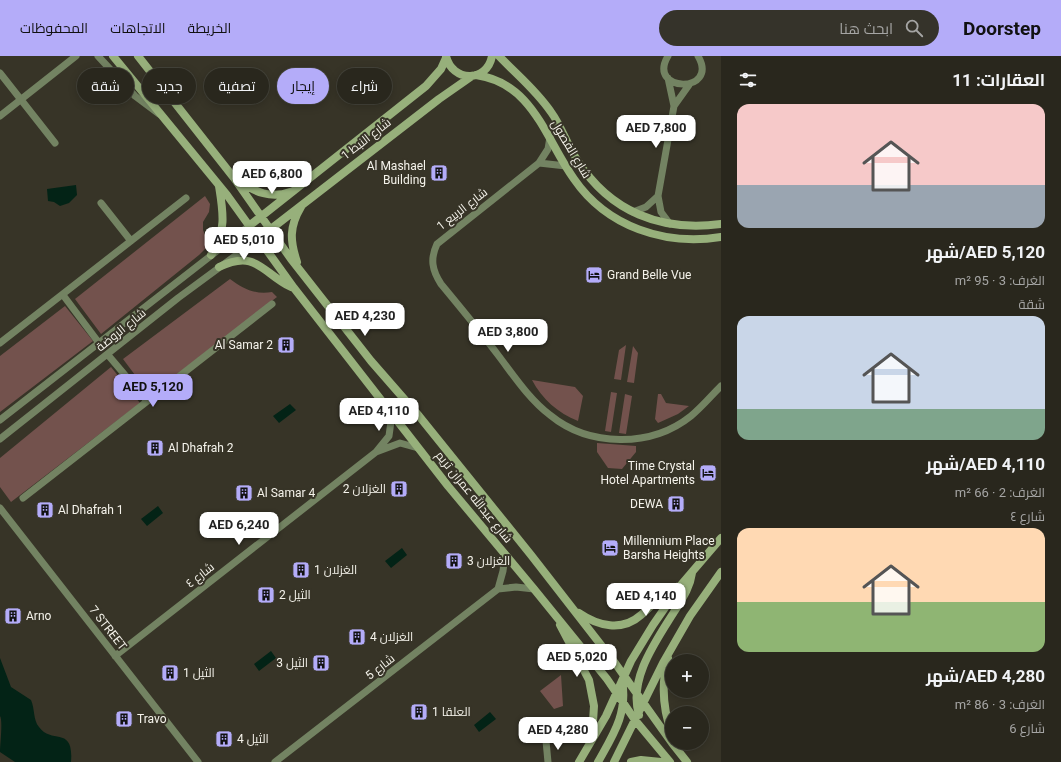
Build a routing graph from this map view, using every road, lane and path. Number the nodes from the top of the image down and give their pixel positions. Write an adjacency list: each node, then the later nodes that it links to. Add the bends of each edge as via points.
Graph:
1 (98, 56): 17 (street, via 135,96)
2 (113, 56): 17 (main road, شارع عبدالله عمران تريم)
3 (138, 56): 22 (main road, شارع عبدالله عمران تريم)
4 (492, 56): 11 (main road, شارع النبط 1, via 486,69)
5 (499, 56): 29 (main road, شارع الفصول, via 540,96 591,179 607,195)
6 (668, 56): 12 (street, via 664,68)
7 (698, 56): 13 (street, via 702,65 700,74 696,81)
8 (76, 57): 14 (street)
9 (446, 57): 11 (main road, شارع الفصول, via 453,70 465,76); 24 (main road, شارع النبط 1, via 441,69 426,86)
10 (0, 73): 14 (street)
11 (474, 76): 18 (main road, شارع الفصول, via 496,80 514,90); 27 (main road, شارع النبط 1, via 444,95)
12 (668, 78): 13 (street, via 677,85); 15 (street)
13 (689, 85): 15 (street)
14 (21, 99): 16 (street); 19 (street)
15 (674, 106): 25 (street)
16 (0, 116)
17 (164, 116): 23 (main road, شارع عبدالله عمران تريم)
18 (550, 137): 20 (street, شارع الربيع 1, via 548,149); 21 (main road, شارع الفصول)
19 (54, 143)
20 (539, 163): 21 (street); 47 (street, شارع الربيع 1, via 442,238 432,258 434,272 441,284 526,392 546,412 567,427 595,437 624,440 644,437 675,427 691,416)
21 (566, 166): 35 (main road, شارع الفصول, via 592,201 636,229 669,239 700,240)
22 (234, 178): 24 (main road, via 254,191 268,195); 30 (main road, شارع عبدالله عمران تريم)
23 (219, 185): 33 (main road, شارع عبدالله عمران تريم); 38 (main road, via 223,227)
24 (294, 190): 30 (main road, شارع النبط 1)
25 (658, 196): 29 (street, via 646,207); 31 (street, via 661,212)
26 (186, 198): 37 (street)
27 (304, 202): 34 (main road, شارع النبط 1); 40 (main road, via 294,221 290,236)
28 (101, 203): 37 (street)
29 (633, 212): 31 (main road, شارع الفصول)
30 (262, 216): 33 (main road, شارع النبط 1); 34 (main road, شارع عبدالله عمران تريم)
31 (670, 224): 32 (main road, شارع الفصول)
32 (721, 224)
33 (249, 226): 36 (main road, شارع عبدالله عمران تريم); 38 (street, شارع الروضة)
34 (271, 228): 36 (main road, شارع النبط 1); 40 (main road, شارع عبدالله عمران تريم)
35 (721, 237)
36 (258, 239): 39 (street, شارع الروضة); 41 (main road, شارع عبدالله عمران تريم)
37 (131, 241): 42 (street)
38 (211, 255): 45 (street, شارع الروضة)
39 (219, 267): 41 (main road, via 234,262 252,261); 46 (street, شارع الروضة)
40 (299, 269): 63 (main road, شارع عبدالله عمران تريم)
41 (294, 288): 49 (main road, شارع عبدالله عمران تريم)
42 (63, 295): 44 (street); 45 (street)
43 (272, 304): 48 (street)
44 (0, 343)
45 (99, 343): 50 (street, شارع الروضة)
46 (108, 354): 48 (street); 51 (street, شارع الروضة)
47 (721, 386)
48 (147, 402): 54 (street)
49 (392, 414): 52 (main road, شارع عبدالله عمران تريم); 53 (street, شارع ٤, via 389,436)
50 (0, 420)
51 (0, 439)
52 (418, 448): 53 (street, شارع ٤, via 400,443); 57 (main road, شارع عبدالله عمران تريم)
53 (376, 452): 66 (street, شارع ٤)
54 (23, 498)
55 (0, 508): 66 (street, 7 STREET)
56 (721, 538): 58 (main road)
57 (505, 554): 61 (street); 62 (main road, شارع عبدالله عمران تريم)
58 (692, 572): 60 (main road); 69 (main road, via 688,590 640,674)
59 (721, 572): 65 (main road)
60 (680, 586): 63 (main road, via 665,593 640,616 621,625 599,624 588,620); 67 (main road, via 653,625)
61 (498, 589): 62 (street); 81 (street, شارع 5)
62 (534, 589): 64 (main road, شارع عبدالله عمران تريم)
63 (573, 609): 67 (main road, شارع عبدالله عمران تريم, via 615,664)
64 (558, 618): 68 (main road, شارع عبدالله عمران تريم); 78 (main road, via 565,638 584,668 592,693 594,718)
65 (670, 649): 71 (main road); 72 (main road, via 664,689)
66 (115, 656): 80 (street, 7 STREET)
67 (622, 679): 68 (main road); 69 (main road, شارع عبدالله عمران تريم); 70 (main road)
68 (617, 693): 70 (main road, شارع عبدالله عمران تريم); 73 (main road)
69 (635, 694): 71 (main road, شارع عبدالله عمران تريم); 74 (main road)
70 (624, 704): 74 (main road, شارع عبدالله عمران تريم); 75 (main road)
71 (643, 704): 74 (main road); 76 (main road, شارع عبدالله عمران تريم)
72 (665, 706)
73 (606, 716): 75 (main road, via 612,712 618,715); 78 (main road)
74 (637, 717): 85 (main road); 88 (main road, شارع عبدالله عمران تريم)
75 (615, 731): 84 (main road)
76 (665, 734)
77 (546, 741): 82 (street)
78 (590, 744): 83 (main road)
79 (679, 751): 89 (main road, شارع عبدالله عمران تريم)
80 (198, 762)
81 (275, 762)
82 (548, 762)
83 (579, 762)
84 (598, 762)
85 (614, 762)
86 (631, 762): 87 (main road)
87 (661, 762)
88 (670, 762)
89 (688, 762)

